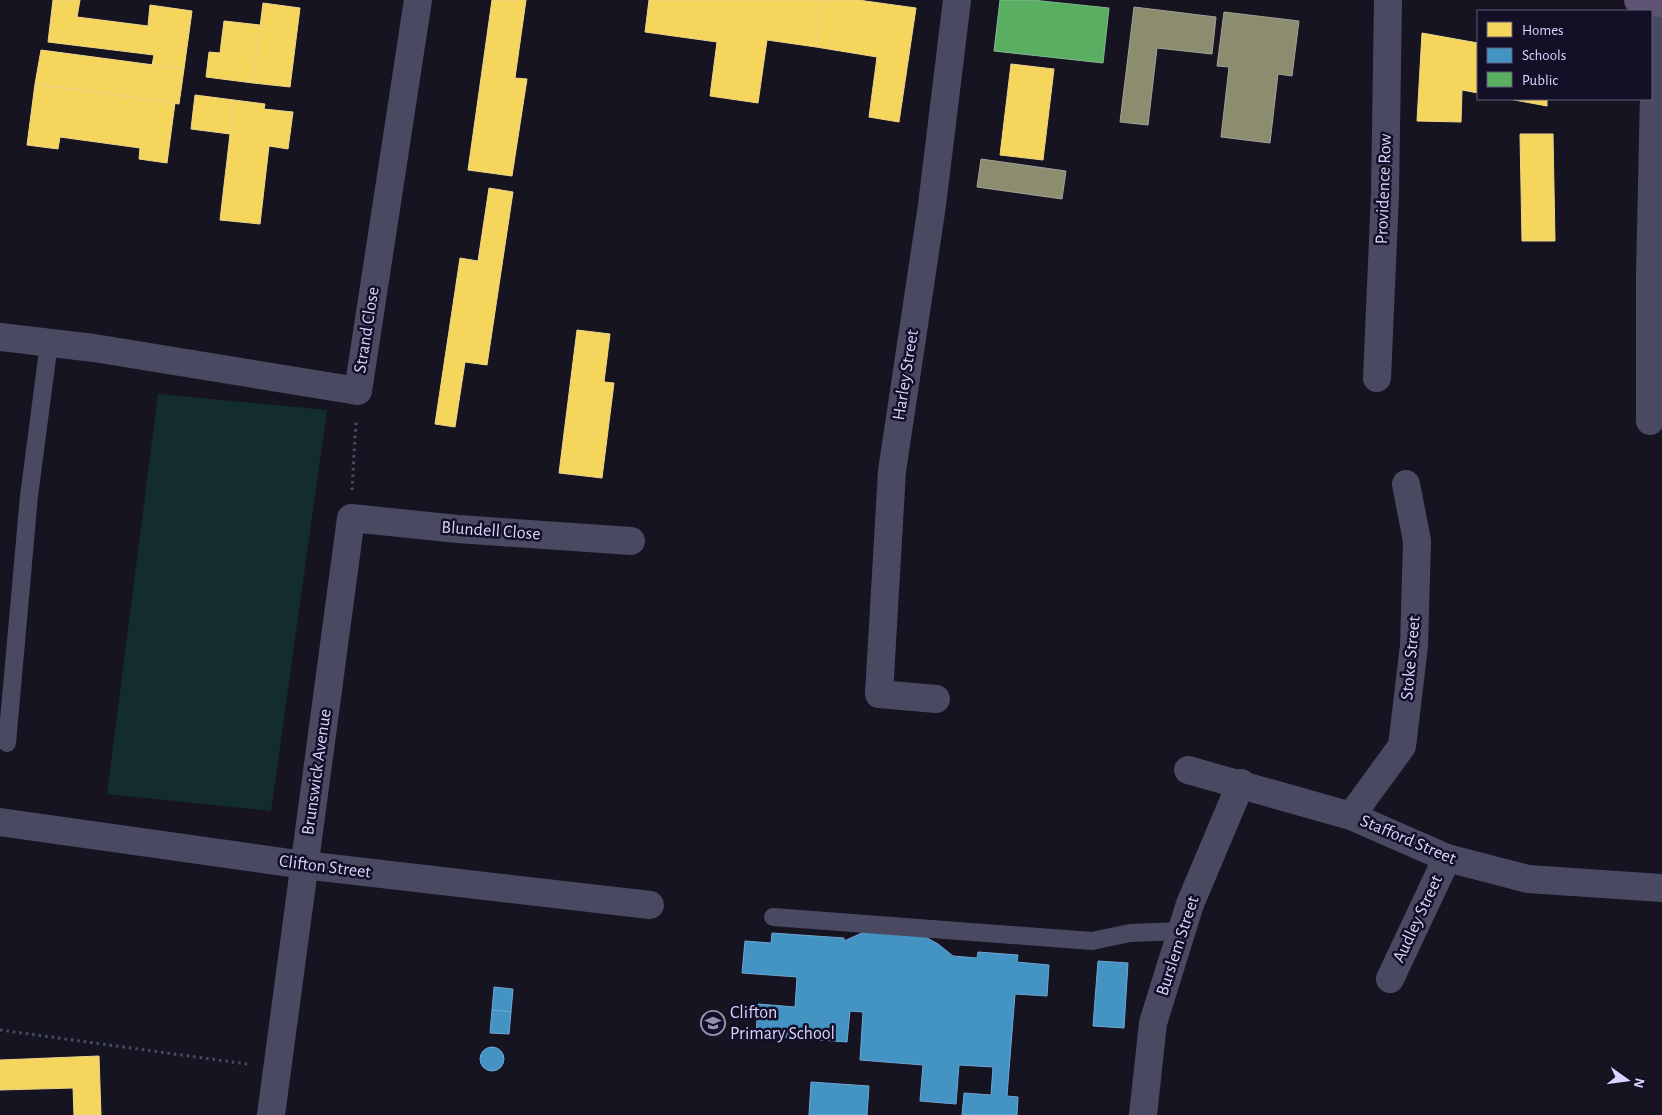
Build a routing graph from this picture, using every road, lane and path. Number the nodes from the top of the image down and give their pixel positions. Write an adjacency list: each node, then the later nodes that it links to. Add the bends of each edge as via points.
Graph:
1 (418, 0): 9 (street, Strand Close)
2 (957, 0): 14 (street, Harley Street, via 932,205 892,471 879,694)
3 (1388, 0): 8 (street, Providence Row)
4 (1652, 2): 5 (street)
5 (1656, 276): 10 (street)
6 (0, 337): 7 (street, Strand Close)
7 (48, 343): 9 (street, Strand Close); 15 (lane, via 29,496)
8 (1377, 378)
9 (358, 391): 12 (path)
10 (1650, 421)
11 (1406, 484): 18 (street, Stoke Street, via 1417,540 1414,646 1402,746)
12 (351, 518): 13 (street, Blundell Close); 21 (street, Brunswick Avenue)
13 (631, 541)
14 (936, 699)
15 (7, 743)
16 (1188, 770): 17 (street, Stafford Street)
17 (1241, 783): 18 (street, Stafford Street); 25 (street, Burslem Street, via 1190,904)
18 (1351, 816): 20 (street, Stafford Street)
19 (0, 822): 21 (street, Clifton Street)
20 (1447, 858): 22 (street, Stafford Street, via 1528,879); 26 (street, Audley Street)
21 (304, 865): 23 (street, Clifton Street); 28 (street, Brunswick Avenue)
22 (1662, 888)
23 (650, 905)
24 (773, 917): 25 (lane, via 1092,941 1130,933)
25 (1182, 931): 30 (street, Burslem Street, via 1153,1023 1142,1108)
26 (1390, 979)
27 (0, 1030): 28 (path)
28 (278, 1069): 29 (street, Brunswick Avenue)
29 (271, 1115)
30 (1144, 1115)

